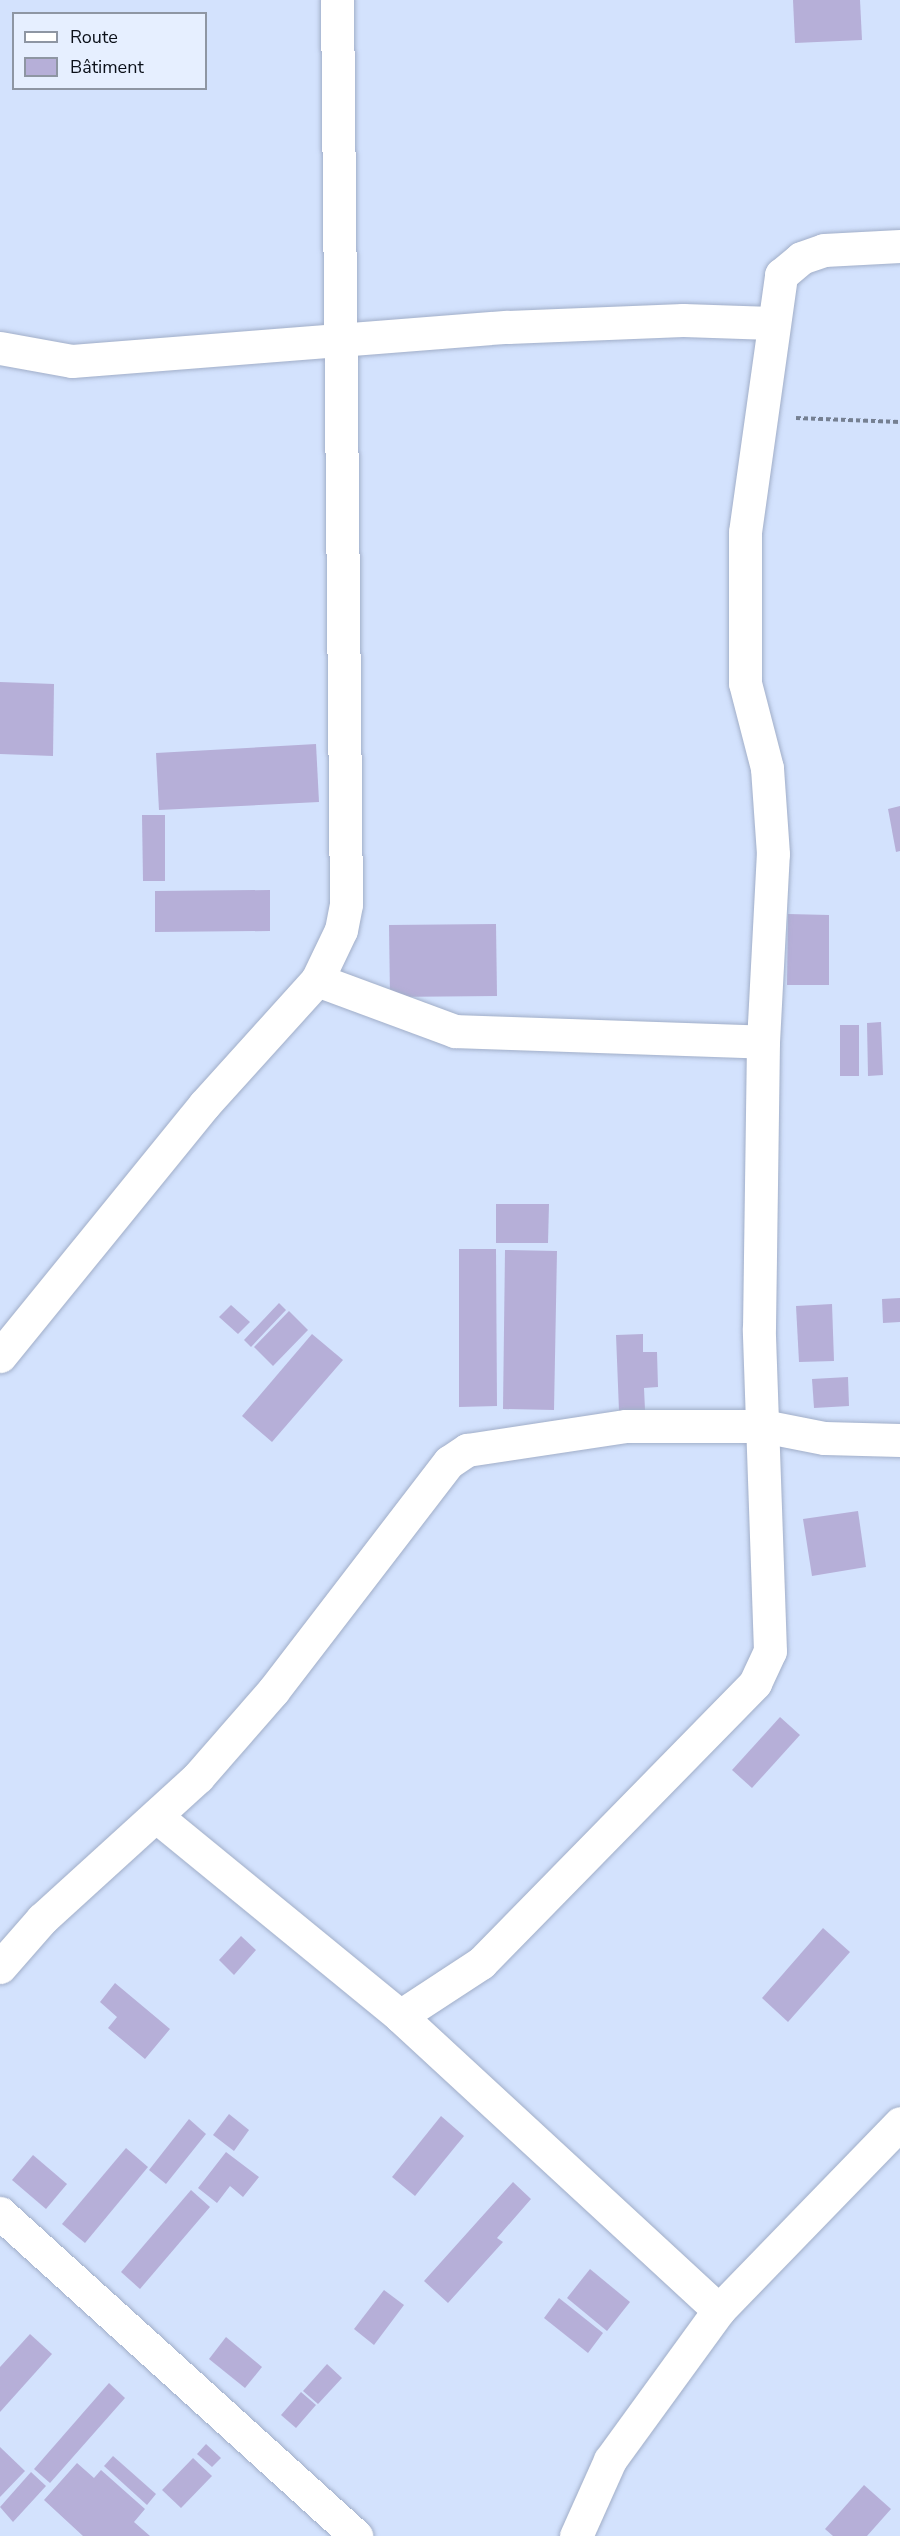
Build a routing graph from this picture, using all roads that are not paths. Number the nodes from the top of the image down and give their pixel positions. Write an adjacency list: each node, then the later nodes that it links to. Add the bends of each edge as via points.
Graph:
1 (337, 0): 4 (street)
2 (900, 246): 3 (street, via 824,250 801,258 781,275)
3 (772, 323): 4 (street, via 625,322); 7 (street, via 741,614 745,683 767,768 773,854)
4 (342, 339): 5 (street, via 72,361); 6 (street, via 346,904 341,930)
5 (0, 348)
6 (317, 980): 7 (street, via 454,1031); 8 (street, via 204,1105)
7 (763, 1042): 9 (street)
8 (0, 1356)
9 (763, 1426): 10 (street, via 824,1438); 11 (street, via 626,1426 495,1442 449,1462 273,1691); 13 (street, via 771,1622 770,1651 755,1683 481,1963)
10 (900, 1440)
11 (157, 1817): 12 (street, via 42,1919); 13 (street)
12 (0, 1967)
13 (400, 2016): 16 (street)
14 (900, 2123): 16 (street)
15 (0, 2213): 17 (street)
16 (719, 2310): 18 (street, via 610,2460)
17 (356, 2536)
18 (576, 2536)

